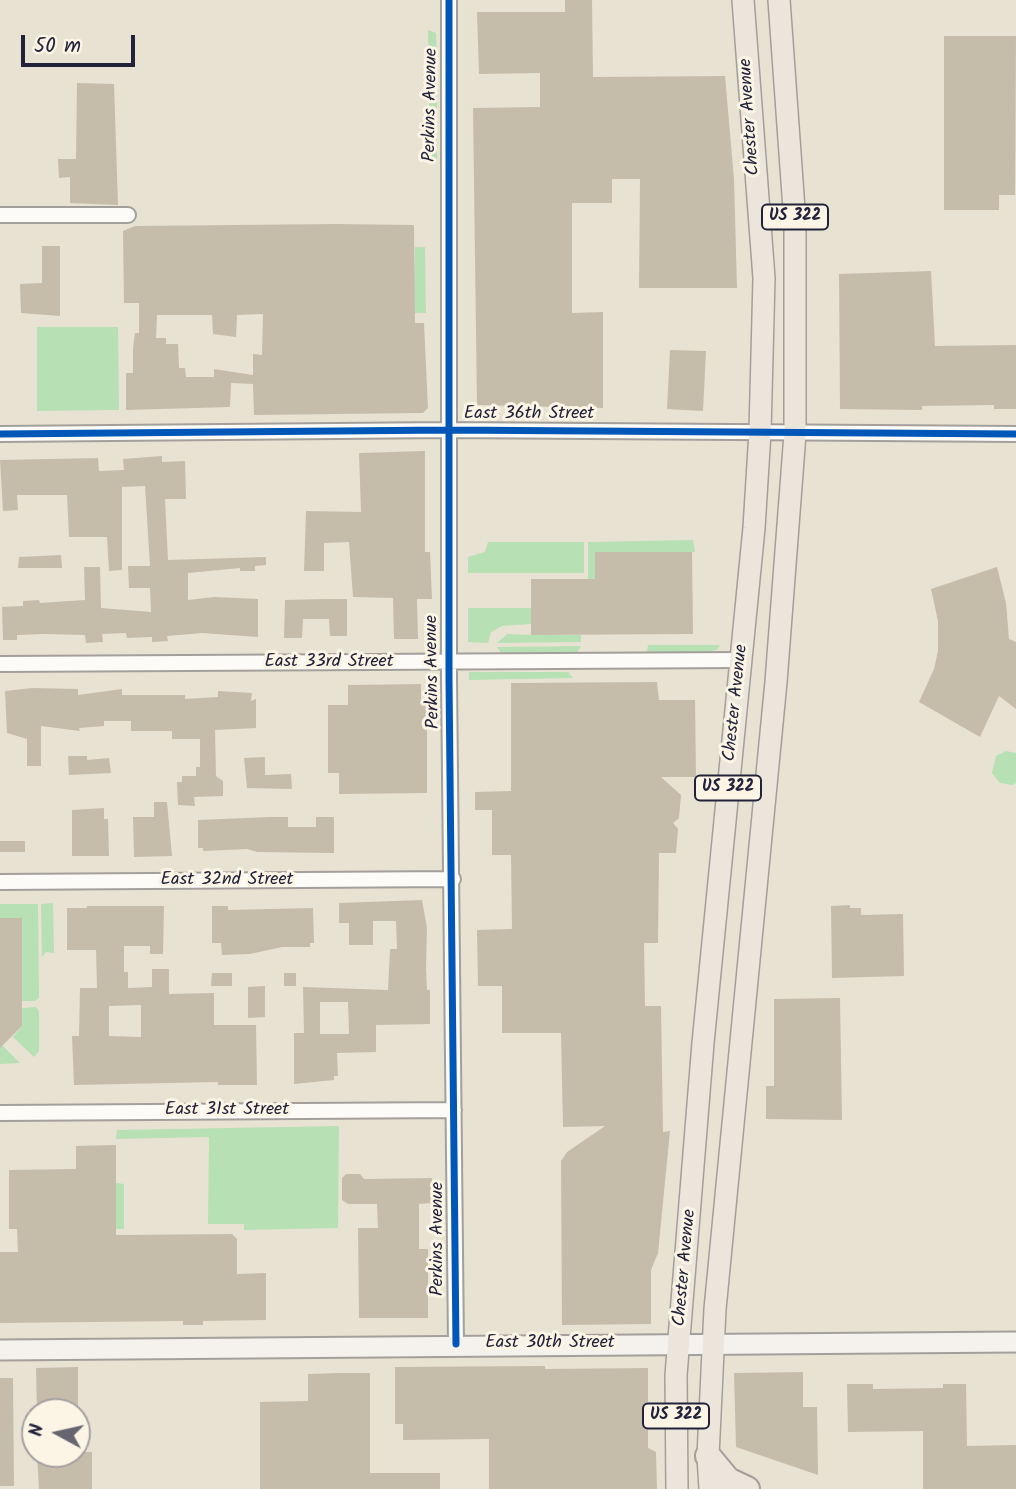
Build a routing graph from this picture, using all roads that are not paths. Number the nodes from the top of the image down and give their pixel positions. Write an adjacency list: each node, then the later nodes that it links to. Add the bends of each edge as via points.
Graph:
1 (449, 0): 6 (street, Perkins Avenue)
2 (743, 0): 7 (main road, Chester Avenue / US 322, via 764,278)
3 (779, 0): 9 (main road, Chester Avenue / US 322, via 795,223)
4 (0, 215): 5 (street)
5 (128, 215)
6 (448, 430): 7 (street, East 36th Street); 8 (street, East 36th Street); 12 (street, Perkins Avenue)
7 (760, 432): 9 (street, East 36th Street); 11 (main road, Chester Avenue / US 322)
8 (0, 434)
9 (795, 434): 10 (street, East 36th Street); 21 (main road, Chester Avenue / US 322)
10 (1016, 434)
11 (741, 660): 12 (street, East 33rd Street); 20 (main road, Chester Avenue / US 322)
12 (449, 663): 13 (street, East 33rd Street); 14 (street, Perkins Avenue)
13 (0, 664)
14 (453, 879): 15 (street, East 32nd Street); 16 (street, Perkins Avenue)
15 (0, 883)
16 (454, 1110): 17 (street, East 31st Street); 19 (street, Perkins Avenue)
17 (0, 1113)
18 (1016, 1342): 21 (main road, East 30th Street)
19 (456, 1344): 20 (main road, East 30th Street); 22 (main road, East 30th Street)
20 (679, 1344): 21 (main road, East 30th Street); 24 (main road, Chester Avenue / US 322)
21 (714, 1344): 23 (main road, Chester Avenue / US 322)
22 (0, 1350)
23 (708, 1456): 25 (main road, Chester Avenue / US 322); 26 (highway, via 728,1480)
24 (677, 1489)
25 (710, 1489)
26 (747, 1489)

